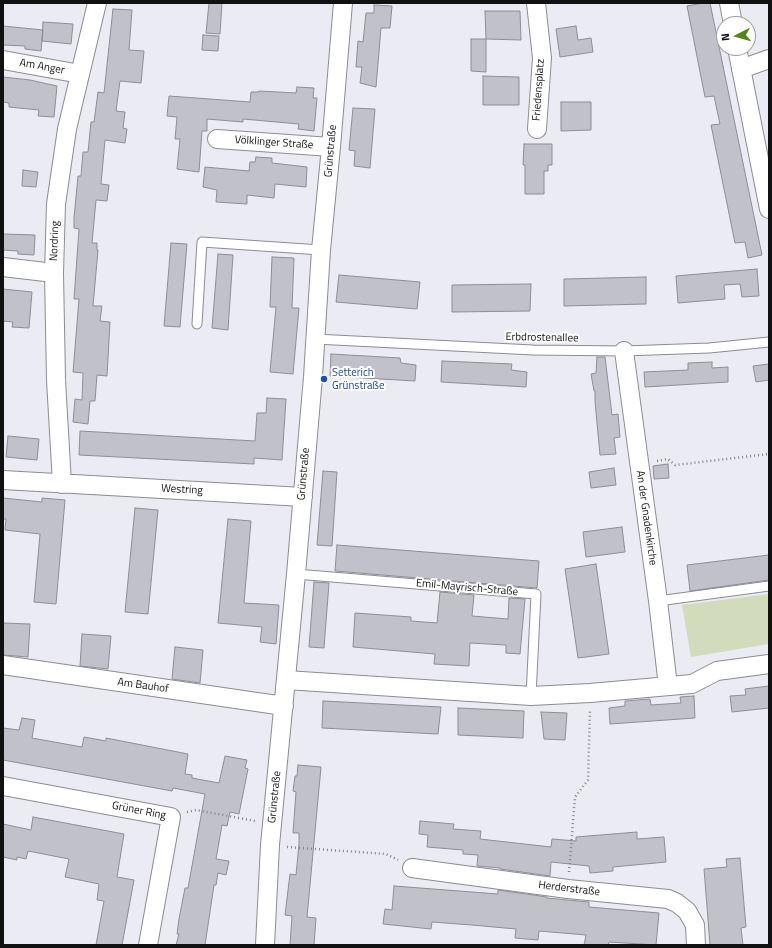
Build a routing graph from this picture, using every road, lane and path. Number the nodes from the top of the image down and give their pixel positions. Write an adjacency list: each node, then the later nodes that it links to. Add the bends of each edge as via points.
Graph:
1 (97, 3): 10 (street, Nordring)
2 (343, 3): 13 (street, Grünstraße)
3 (536, 3): 11 (street, Friedensplatz, via 542,58)
4 (729, 3): 5 (street)
5 (731, 16)
6 (739, 56): 9 (street)
7 (3, 60): 10 (street, Am Anger)
8 (769, 60): 9 (street)
9 (741, 69): 14 (street)
10 (80, 74): 17 (street, Nordring, via 67,129 56,204)
11 (537, 129)
12 (216, 139): 13 (street, Völklinger Straße)
13 (332, 147): 15 (street, Grünstraße)
14 (769, 209)
15 (321, 250): 18 (lane, via 202,242); 19 (street, Grünstraße)
16 (3, 267): 17 (street)
17 (54, 273): 25 (street, Nordring, via 56,380)
18 (196, 324)
19 (315, 339): 21 (lane, Erbdrostenallee, via 533,350); 26 (street, Grünstraße)
20 (769, 342): 21 (lane, Erbdrostenallee, via 709,348)
21 (624, 351): 23 (street, An der Gnadenkirche)
22 (769, 454): 23 (path, via 675,465 668,459)
23 (638, 464): 29 (street, An der Gnadenkirche)
24 (3, 480): 25 (street, Westring)
25 (62, 484): 26 (street, Westring)
26 (303, 497): 27 (street, Grünstraße)
27 (296, 574): 32 (street, Grünstraße); 35 (lane, Emil-Mayrisch-Straße, via 536,594)
28 (769, 586): 29 (lane)
29 (658, 600): 33 (street, An der Gnadenkirche)
30 (769, 664): 33 (street, via 717,671 692,684)
31 (3, 665): 36 (street, Am Bauhof)
32 (286, 680): 35 (street); 36 (street, Grünstraße)
33 (668, 686): 34 (street)
34 (590, 693): 35 (street); 42 (path, via 588,780 575,797)
35 (530, 696)
36 (284, 706): 39 (street, Grünstraße)
37 (3, 786): 38 (street, Grüner Ring)
38 (171, 817): 39 (path, via 196,810); 43 (street, Grüner Ring)
39 (273, 825): 40 (street, Grünstraße)
40 (270, 845): 41 (path, via 386,854); 44 (street, Grünstraße)
41 (412, 868): 42 (street, Herderstraße)
42 (568, 889): 45 (street, Herderstraße, via 668,899 687,911 695,925)
43 (148, 945)
44 (265, 945)
45 (696, 945)

